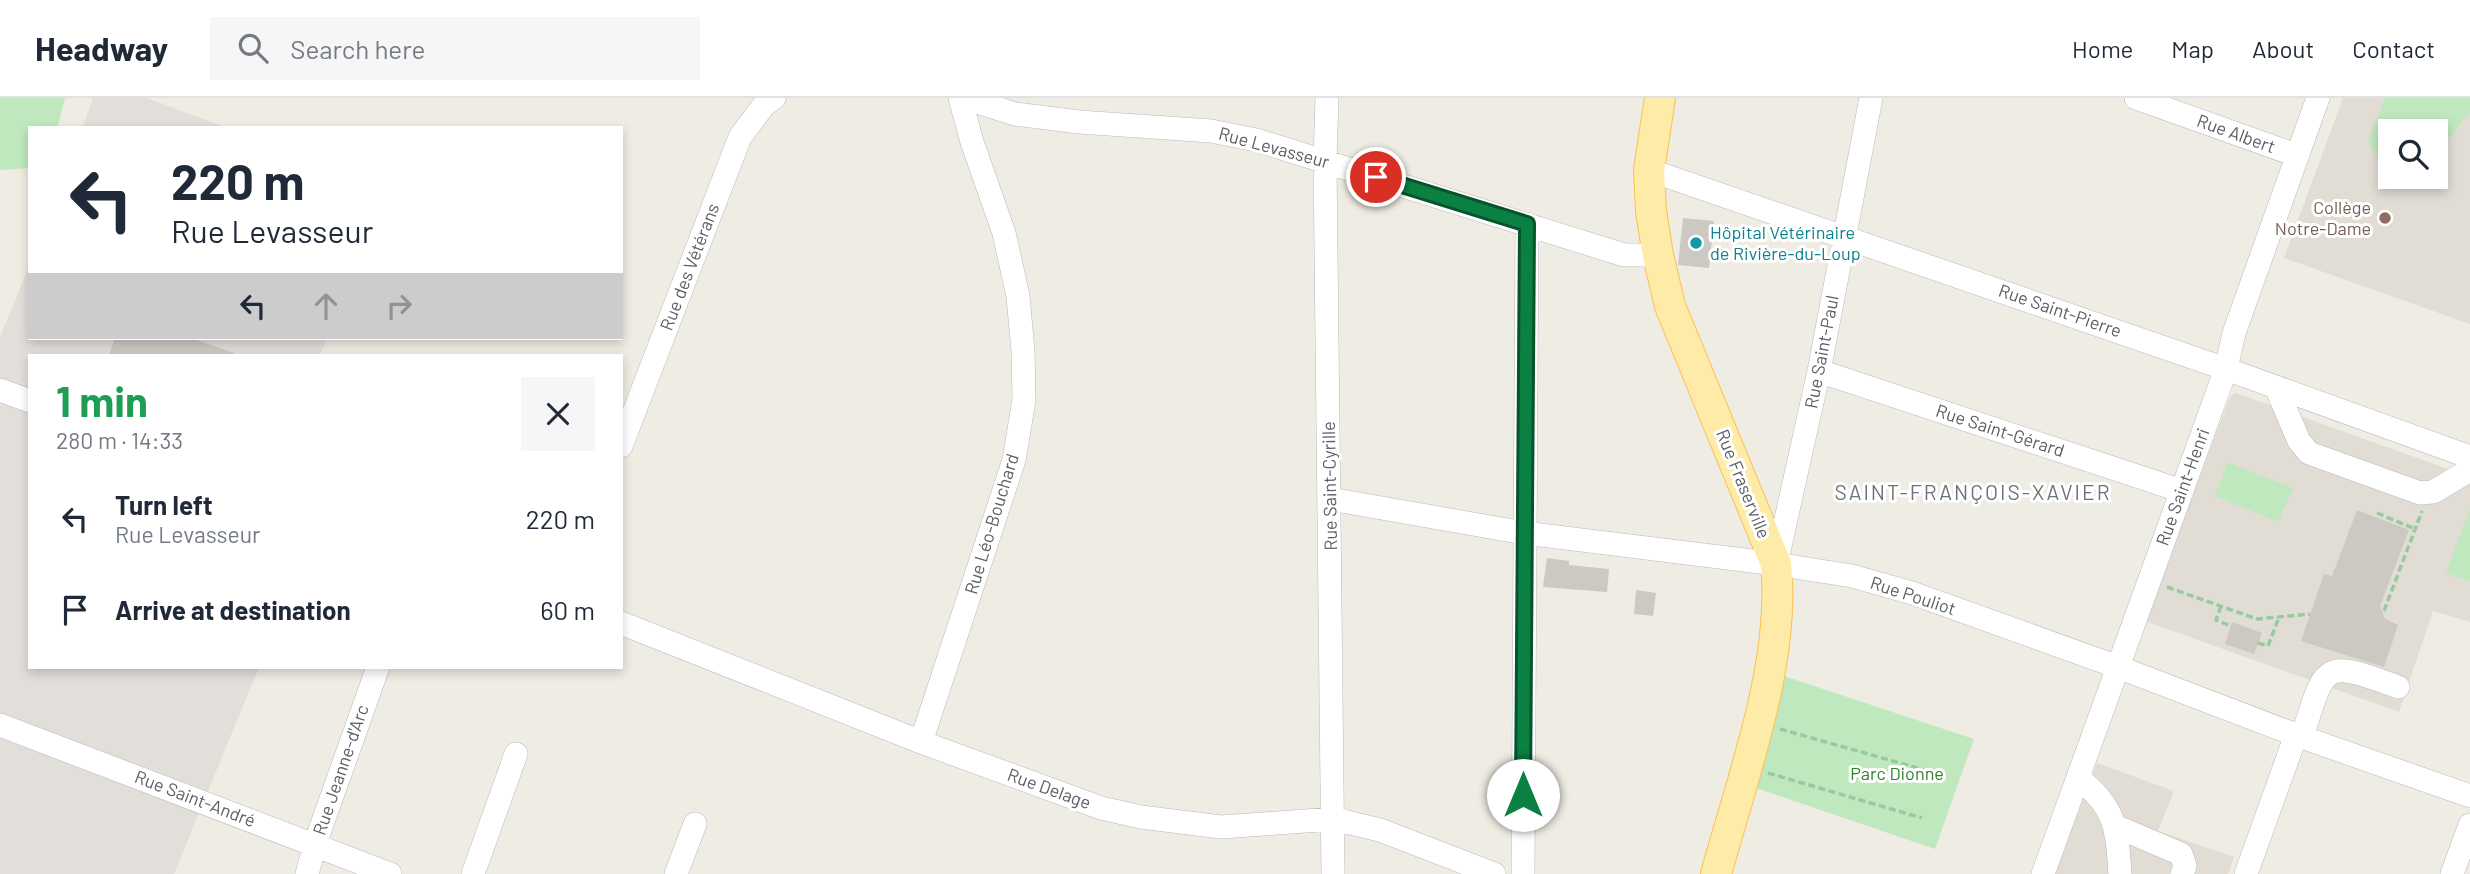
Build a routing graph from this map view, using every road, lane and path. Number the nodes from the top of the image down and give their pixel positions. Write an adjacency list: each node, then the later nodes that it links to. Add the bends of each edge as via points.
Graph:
1 (774, 98): 19 (street, Rue des Vétérans, via 740,137)
2 (962, 98): 9 (street, Rue Levasseur, via 1028,116 1211,131); 43 (street, Rue Léo-Bouchard, via 972,142 1004,233 1018,296 1024,400 1014,460)
3 (1327, 98): 9 (street, Rue Saint-Cyrille)
4 (1660, 98): 10 (main road, Rue Fraserville)
5 (1871, 98): 12 (street, Rue Saint-Paul)
6 (2136, 98): 8 (street, Rue Albert)
7 (2318, 98): 8 (street, Rue Saint-Henri)
8 (2296, 155): 14 (street, Rue Saint-Henri, via 2234,333)
9 (1325, 161): 11 (street, Rue Levasseur); 24 (street, Rue Saint-Cyrille)
10 (1649, 170): 12 (street, Rue Saint-Pierre); 13 (main road, Rue Fraserville)
11 (1527, 224): 13 (street, Rue Levasseur, via 1624,255); 27 (street)
12 (1844, 236): 14 (street, Rue Saint-Pierre); 15 (street, Rue Saint-Paul)
13 (1658, 255): 28 (main road, Rue Fraserville, via 1670,306)
14 (2226, 369): 16 (street, Rue Saint-Pierre); 22 (street, Rue Saint-Henri)
15 (1819, 371): 22 (street, Rue Saint-Gérard); 28 (street, Rue Saint-Paul)
16 (2276, 387): 20 (street, Rue Saint-Pierre); 23 (street, via 2299,442 2309,453)
17 (0, 390): 18 (street)
18 (28, 400)
19 (623, 441)
20 (2470, 457)
21 (2470, 470): 23 (street)
22 (2182, 491): 29 (street, Rue Saint-Henri)
23 (2429, 493): 26 (path)
24 (1330, 499): 27 (street, Rue Pouliot); 50 (street, Rue Saint-Cyrille)
25 (2376, 513): 26 (path)
26 (2415, 529): 31 (path)
27 (1524, 533): 28 (street, Rue Pouliot); 61 (street)
28 (1776, 564): 37 (street, Rue Pouliot, via 1852,576 1912,593); 40 (main road, Rue Fraserville, via 1778,606)
29 (2149, 581): 30 (path); 37 (street, Rue Saint-Henri)
30 (2221, 606): 33 (path, via 2257,619); 35 (path, via 2216,620)
31 (2384, 611)
32 (2310, 614): 33 (path)
33 (2279, 617): 36 (path, via 2269,646)
34 (623, 624): 43 (street, Rue Delage)
35 (2231, 626)
36 (2258, 643)
37 (2118, 667): 42 (street, Rue Pouliot); 47 (street, Rue Saint-Henri)
38 (377, 669): 54 (street, Rue Jeanne-d'Arc)
39 (2398, 687): 42 (street, via 2354,671 2333,672 2323,678)
40 (1758, 723): 45 (main road, Rue Fraserville); 46 (path)
41 (0, 725): 54 (street, Rue Saint-André)
42 (2299, 736): 48 (street, Rue Pouliot); 66 (street)
43 (921, 741): 50 (street, Rue Delage, via 1101,808 1140,817 1221,827)
44 (516, 754): 57 (street)
45 (1745, 767): 49 (path); 62 (main road, Rue Fraserville)
46 (1939, 774)
47 (2078, 778): 53 (street, via 2101,798); 63 (street, Rue Saint-Henri)
48 (2470, 796)
49 (1922, 818)
50 (1334, 819): 59 (street, Rue Saint-Cyrille); 60 (street, Rue Delage, via 1380,830)
51 (695, 824): 58 (street)
52 (2470, 825): 67 (street)
53 (2115, 826): 64 (street); 65 (street, via 2176,849 2184,859)
54 (315, 844): 55 (street, Rue Jeanne-d'Arc); 56 (street, Rue Saint-André)
55 (307, 874)
56 (390, 874)
57 (472, 874)
58 (676, 874)
59 (1334, 874)
60 (1494, 874)
61 (1523, 874)
62 (1716, 874)
63 (2043, 874)
64 (2120, 874)
65 (2182, 874)
66 (2246, 874)
67 (2452, 874)

